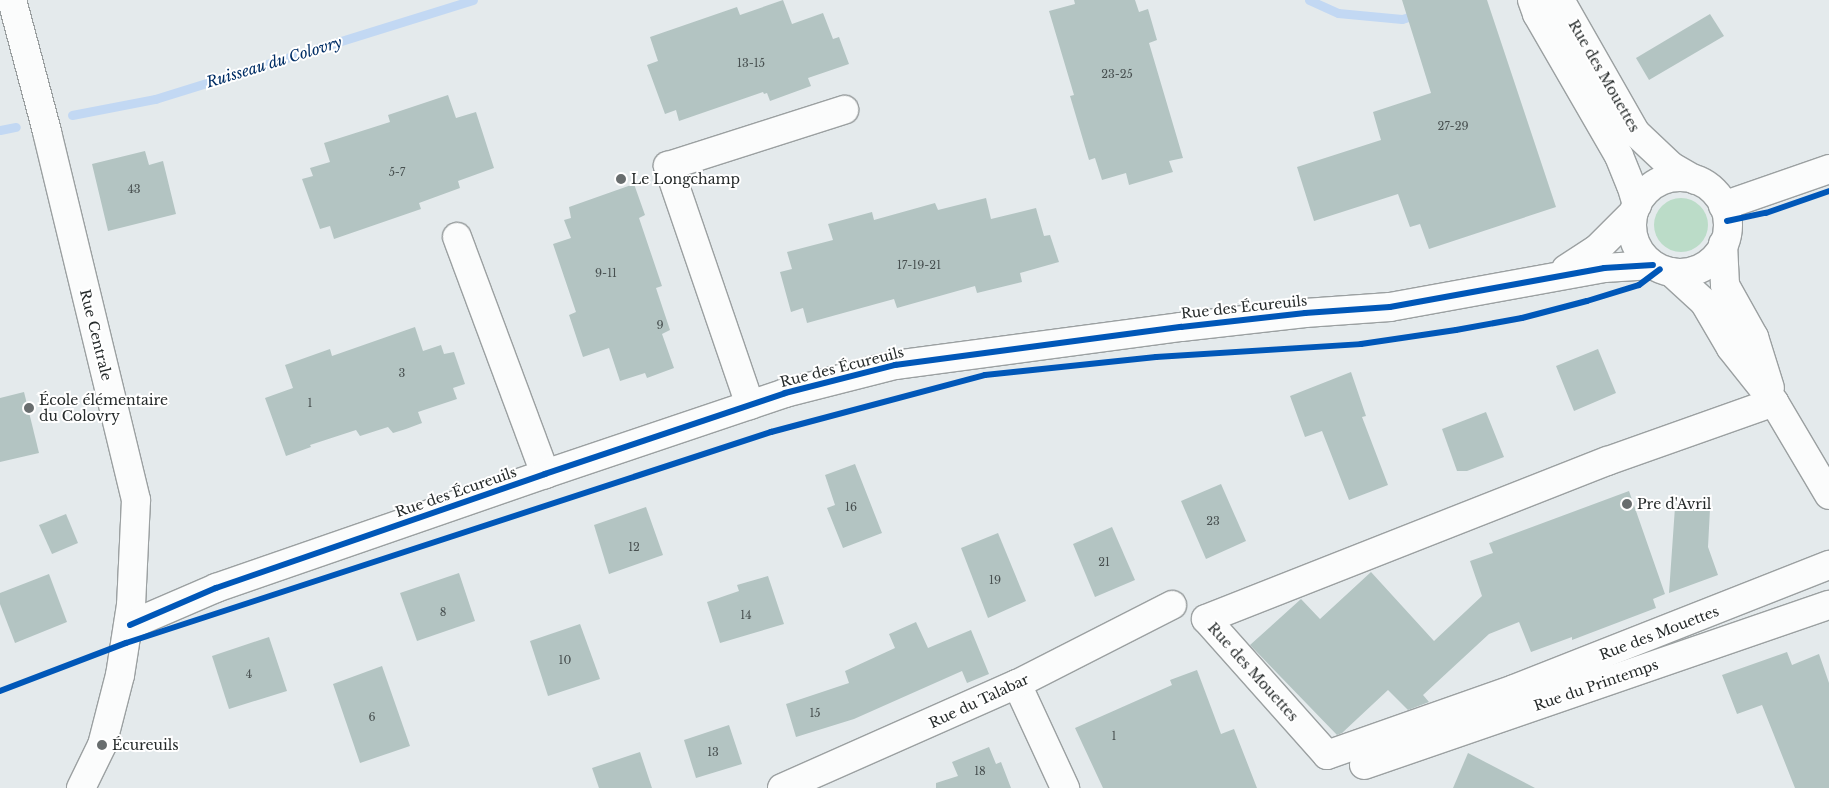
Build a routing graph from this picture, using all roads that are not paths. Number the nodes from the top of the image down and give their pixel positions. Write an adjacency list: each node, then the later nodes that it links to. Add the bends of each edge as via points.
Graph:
1 (12, 0): 19 (street, Rue Centrale, via 136,500)
2 (1532, 0): 8 (street, Rue des Mouettes, via 1619,156 1627,173)
3 (1560, 0): 6 (street, Rue des Mouettes, via 1636,133 1671,166)
4 (844, 110): 14 (street, via 668,166)
5 (1829, 169): 7 (street)
6 (1701, 183): 7 (street, via 1714,192); 8 (street, via 1685,178 1668,179 1646,191)
7 (1723, 206): 10 (street, via 1727,221)
8 (1635, 208): 11 (street, via 1632,232 1635,242 1645,259); 12 (street, Rue des Écureuils, via 1597,250)
9 (457, 237): 15 (street)
10 (1723, 244): 11 (street, via 1706,265 1689,272); 13 (street, via 1725,285 1754,337)
11 (1662, 269): 12 (street, Rue des Écureuils, via 1604,268); 13 (street, via 1704,302 1731,348)
12 (1552, 278): 14 (street, Rue des Écureuils, via 1390,307 1181,327 895,365)
13 (1774, 402): 16 (street); 17 (street, Rue des Mouettes, via 1607,461 1206,619 1327,755 1514,689)
14 (750, 405): 15 (street, Rue des Écureuils)
15 (545, 474): 18 (street, Rue des Écureuils)
16 (1829, 494)
17 (1829, 565)
18 (216, 588): 19 (street, Rue des Écureuils); 22 (street, Rue des Écureuils)
19 (132, 595): 22 (street, Rue Centrale)
20 (1172, 605): 23 (street, Rue du Talabar)
21 (1829, 605): 24 (street, Rue du Printemps)
22 (130, 625): 26 (street, Rue Centrale, via 102,745)
23 (1017, 684): 25 (street, Rue du Talabar); 27 (street)
24 (1364, 765)
25 (790, 787)
26 (81, 788)
27 (1064, 788)

